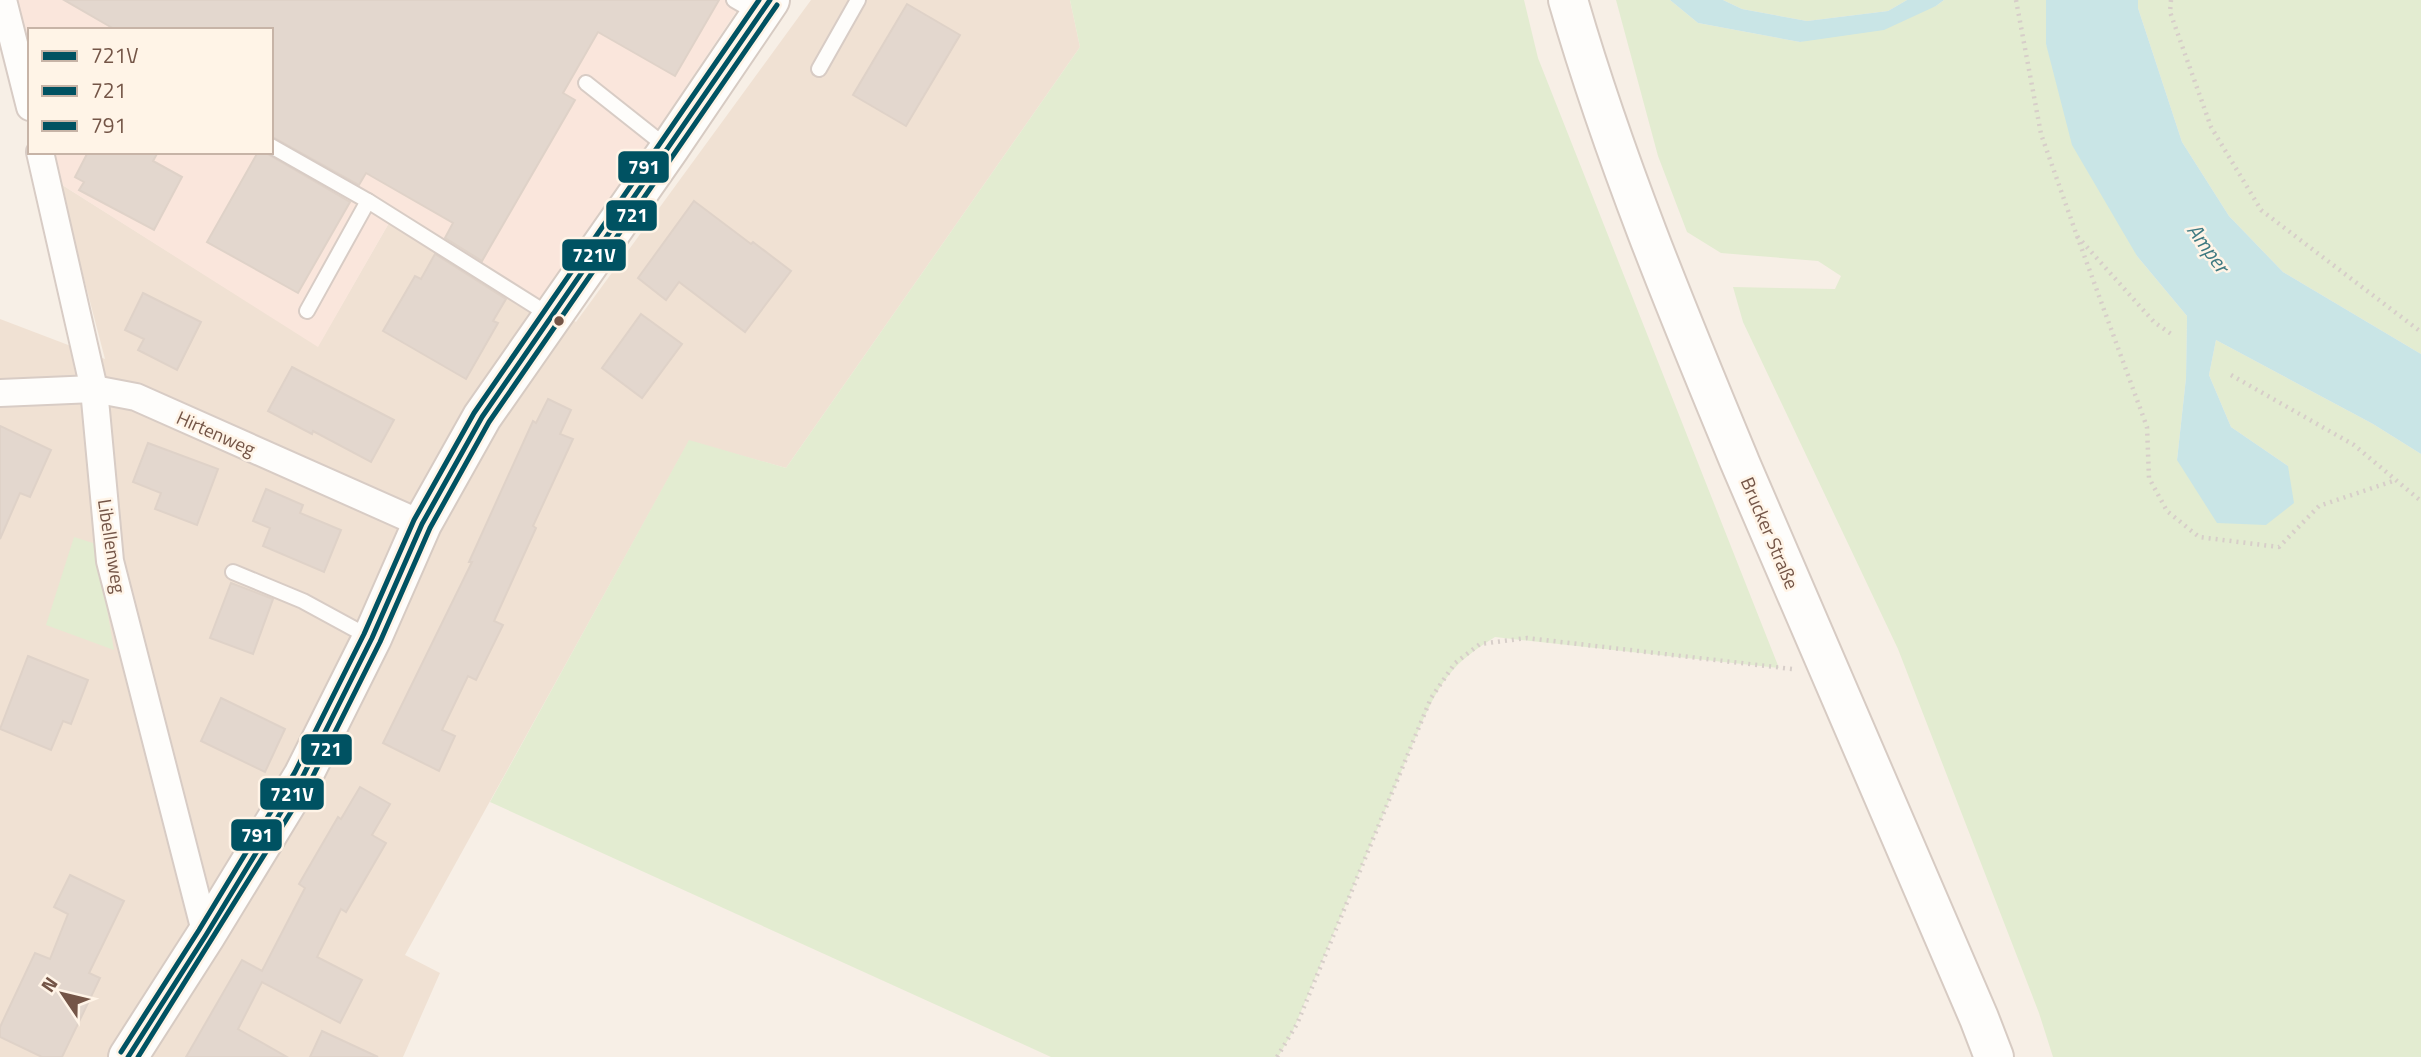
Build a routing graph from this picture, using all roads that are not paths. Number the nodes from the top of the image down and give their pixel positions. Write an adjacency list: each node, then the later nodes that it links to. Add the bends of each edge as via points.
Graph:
1 (3, 0): 7 (street)
2 (858, 0): 5 (lane)
3 (1568, 0): 21 (street, Brucker Straße, via 1679,316)
4 (754, 5): 9 (street)
5 (819, 69)
6 (586, 83): 9 (lane)
7 (28, 99)
8 (273, 147): 11 (lane)
9 (669, 149): 13 (street)
10 (40, 154): 14 (street, Libellenweg)
11 (368, 201): 12 (lane); 13 (lane)
12 (307, 311)
13 (552, 317): 16 (street, via 482,416)
14 (93, 389): 15 (street, Hirtenweg); 16 (street, Hirtenweg, via 136,397); 19 (street, Libellenweg, via 110,561)
15 (0, 393)
16 (422, 524): 18 (street)
17 (233, 572): 18 (lane, via 303,601)
18 (372, 638): 19 (street, via 303,776)
19 (206, 935): 20 (street)
20 (128, 1057)
21 (1994, 1057)

